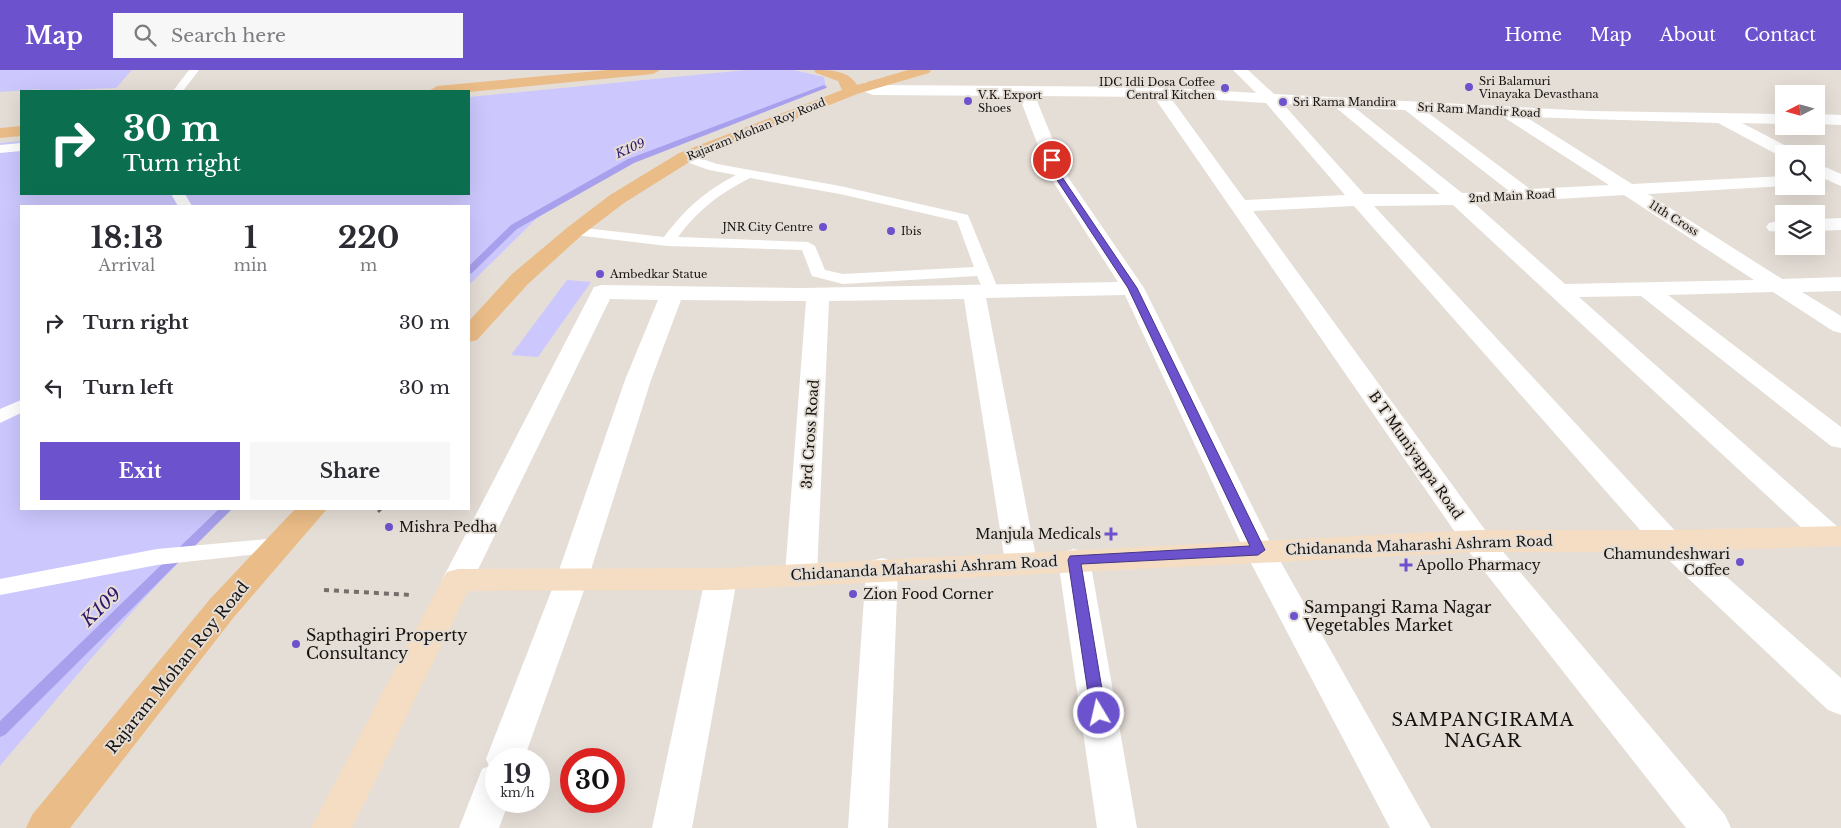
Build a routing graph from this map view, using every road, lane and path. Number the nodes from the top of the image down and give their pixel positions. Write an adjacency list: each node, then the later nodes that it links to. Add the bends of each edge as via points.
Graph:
1 (194, 70): 7 (lane)
2 (653, 70): 8 (main road)
3 (821, 70): 9 (main road, via 842,78)
4 (838, 70): 9 (main road, via 852,76)
5 (924, 70): 9 (main road, Rajaram Mohan Roy Road)
6 (1240, 70): 12 (street)
7 (179, 90)
8 (447, 90)
9 (858, 90): 10 (street, Sri Ram Mandir Road); 25 (main road, Rajaram Mohan Roy Road)
10 (1025, 92): 11 (street, Sri Ram Mandir Road); 43 (street, via 1059,177)
11 (1158, 92): 12 (street, Sri Ram Mandir Road); 35 (street, B T Muniyappa Road)
12 (1270, 98): 13 (street, Sri Ram Mandir Road); 33 (street)
13 (1338, 102): 14 (street, Sri Ram Mandir Road); 34 (street)
14 (1408, 106): 15 (street, Sri Ram Mandir Road); 32 (street)
15 (1506, 111): 16 (street, Sri Ram Mandir Road); 31 (street, 11th Cross)
16 (1720, 118): 17 (street, Sri Ram Mandir Road); 23 (street)
17 (1775, 119)
18 (1825, 120): 19 (street)
19 (1841, 120)
20 (20, 131): 21 (main road)
21 (0, 133)
22 (20, 147): 24 (lane)
23 (1775, 147)
24 (0, 149)
25 (685, 157): 27 (lane, via 714,167); 38 (main road, Rajaram Mohan Roy Road, via 617,199)
26 (1825, 172): 28 (street)
27 (749, 173): 39 (lane, via 723,187 690,212); 41 (lane, via 964,218)
28 (1839, 179): 29 (street)
29 (1825, 180)
30 (1775, 182): 31 (street, 2nd Main Road)
31 (1629, 190): 32 (street, 2nd Main Road); 42 (street, 11th Cross)
32 (1526, 195): 34 (street, 2nd Main Road)
33 (1359, 200): 34 (street, 2nd Main Road); 35 (street, 2nd Main Road); 56 (street)
34 (1458, 200): 45 (street)
35 (1239, 206): 55 (street, B T Muniyappa Road)
36 (1841, 224): 37 (street)
37 (1825, 225)
38 (575, 231): 39 (lane); 49 (main road, Rajaram Mohan Roy Road, via 520,279)
39 (667, 242): 41 (lane, via 808,246 818,273 836,278)
40 (1841, 284): 42 (street)
41 (982, 285): 43 (street); 46 (street); 60 (street)
42 (1781, 286): 44 (street); 48 (street, 11th Cross)
43 (1133, 288): 58 (street)
44 (1648, 290): 45 (street); 52 (street)
45 (1557, 291): 54 (street)
46 (818, 293): 47 (street); 62 (street, 3rd Cross Road)
47 (672, 294): 63 (street, via 638,380); 66 (street, via 602,292)
48 (1841, 326)
49 (470, 334)
50 (20, 407): 51 (lane)
51 (0, 417)
52 (1841, 440)
53 (311, 510): 57 (main road, Rajaram Mohan Roy Road)
54 (1835, 536): 56 (street, Chidananda Maharashi Ashram Road)
55 (1477, 541): 56 (street, Chidananda Maharashi Ashram Road); 58 (street, Chidananda Maharashi Ashram Road); 78 (street, B T Muniyappa Road)
56 (1667, 541): 68 (street)
57 (278, 546): 65 (lane, via 157,557); 71 (main road, Rajaram Mohan Roy Road, via 222,608)
58 (1258, 550): 59 (street, Chidananda Maharashi Ashram Road); 77 (street)
59 (1074, 560): 60 (street, Chidananda Maharashi Ashram Road); 76 (street)
60 (1021, 562): 61 (street, Chidananda Maharashi Ashram Road)
61 (882, 569): 62 (street, Chidananda Maharashi Ashram Road); 75 (street)
62 (801, 574): 64 (street, Chidananda Maharashi Ashram Road)
63 (572, 579): 64 (street, Chidananda Maharashi Ashram Road); 66 (street, Chidananda Maharashi Ashram Road); 69 (street)
64 (721, 579): 74 (street)
65 (0, 587)
66 (453, 588): 67 (path); 72 (street)
67 (324, 590)
68 (1841, 700)
69 (509, 748)
70 (485, 811): 73 (street)
71 (46, 828)
72 (331, 828)
73 (479, 828)
74 (672, 828)
75 (868, 828)
76 (1117, 828)
77 (1411, 828)
78 (1711, 828)

